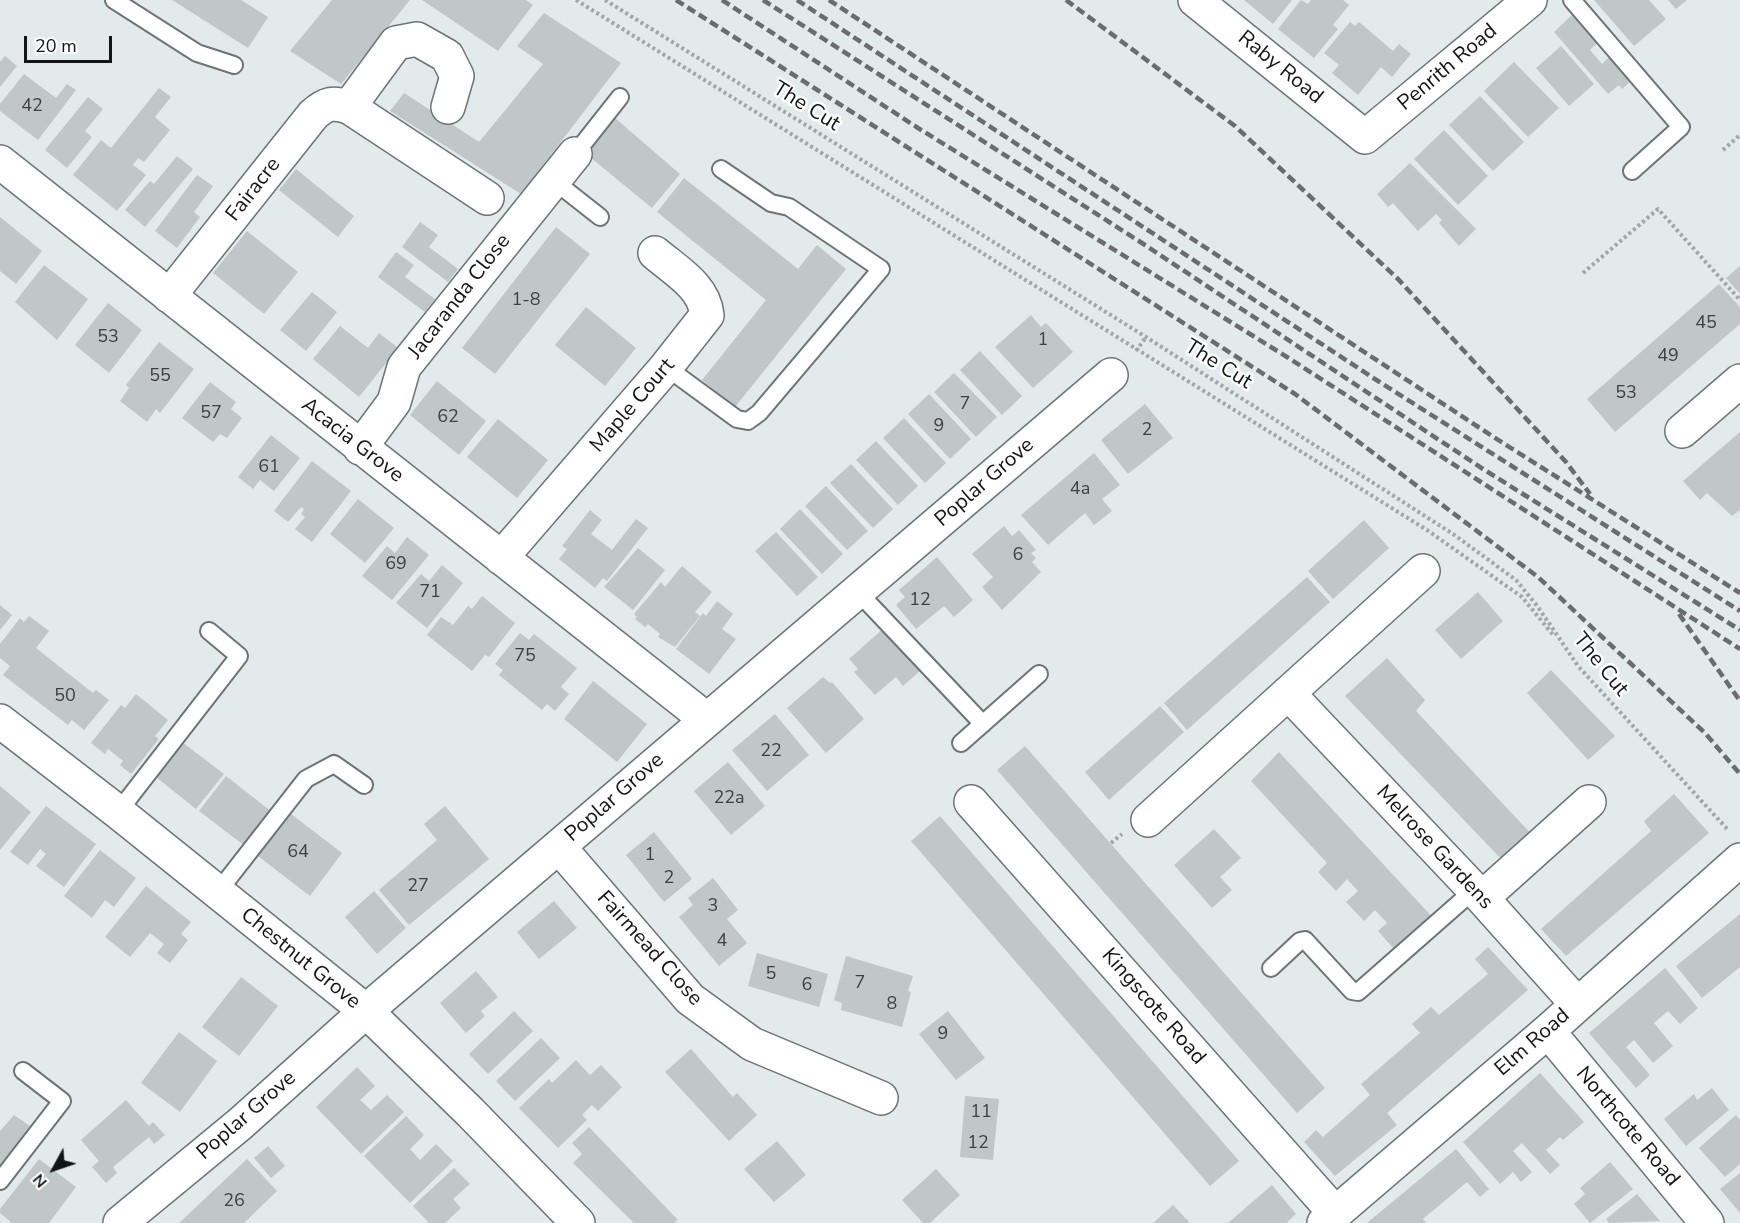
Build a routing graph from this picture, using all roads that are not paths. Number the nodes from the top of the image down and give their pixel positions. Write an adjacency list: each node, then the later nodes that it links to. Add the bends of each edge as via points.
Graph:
1 (114, 0): 5 (lane, via 197,53)
2 (1195, 0): 9 (street, Raby Road)
3 (1530, 0): 9 (street, Penrith Road)
4 (1572, 0): 13 (lane, via 1681,127)
5 (234, 64)
6 (620, 98): 10 (lane)
7 (349, 107): 8 (street, via 396,43 417,39 447,56 457,76); 15 (street); 18 (street, Fairacre, via 334,103 313,115)
8 (448, 107)
9 (1365, 137)
10 (575, 154): 14 (street, Jacaranda Close)
11 (0, 162): 18 (street, Acacia Grove)
12 (721, 169): 19 (lane, via 771,203 789,207 881,269 759,413 748,421 737,419)
13 (1632, 171)
14 (552, 180): 16 (lane); 23 (street, Jacaranda Close, via 404,367 394,402)
15 (487, 198)
16 (600, 217)
17 (655, 254): 19 (street, Maple Court, via 694,285 705,301 707,315)
18 (169, 296): 23 (street, Acacia Grove)
19 (666, 367): 24 (street, Maple Court)
20 (1111, 375): 26 (street, Poplar Grove)
21 (1740, 381): 22 (street)
22 (1682, 431)
23 (360, 448): 24 (street, Acacia Grove)
24 (501, 558): 30 (street, Acacia Grove)
25 (1423, 571): 29 (street)
26 (858, 592): 30 (street, Poplar Grove); 32 (lane)
27 (209, 631): 37 (lane, via 239,656)
28 (1039, 674): 32 (lane)
29 (1288, 693): 38 (street); 42 (street, Melrose Gardens)
30 (706, 719): 39 (street, Poplar Grove)
31 (0, 721): 37 (street, Chestnut Grove)
32 (983, 724): 33 (lane)
33 (961, 743)
34 (364, 785): 41 (lane, via 334,764 306,779)
35 (971, 802): 50 (street, Kingscote Road)
36 (1589, 802): 42 (street)
37 (118, 812): 41 (street, Chestnut Grove)
38 (1148, 820)
39 (559, 847): 45 (street, Poplar Grove); 48 (street, Fairmead Close, via 690,999 752,1044)
40 (1738, 849): 44 (street, Elm Road)
41 (217, 893): 45 (street, Chestnut Grove)
42 (1478, 894): 43 (lane, via 1358,992 1305,940); 44 (street, Melrose Gardens)
43 (1271, 968)
44 (1577, 1004): 46 (street, Elm Road)
45 (366, 1011): 51 (street, Poplar Grove, via 240,1124); 52 (street, Chestnut Grove)
46 (1548, 1031): 50 (street, Elm Road); 53 (street, Northcote Road)
47 (23, 1071): 49 (lane, via 62,1101)
48 (881, 1098)
49 (0, 1181)
50 (1328, 1220)
51 (120, 1223)
52 (578, 1223)
53 (1707, 1223)

